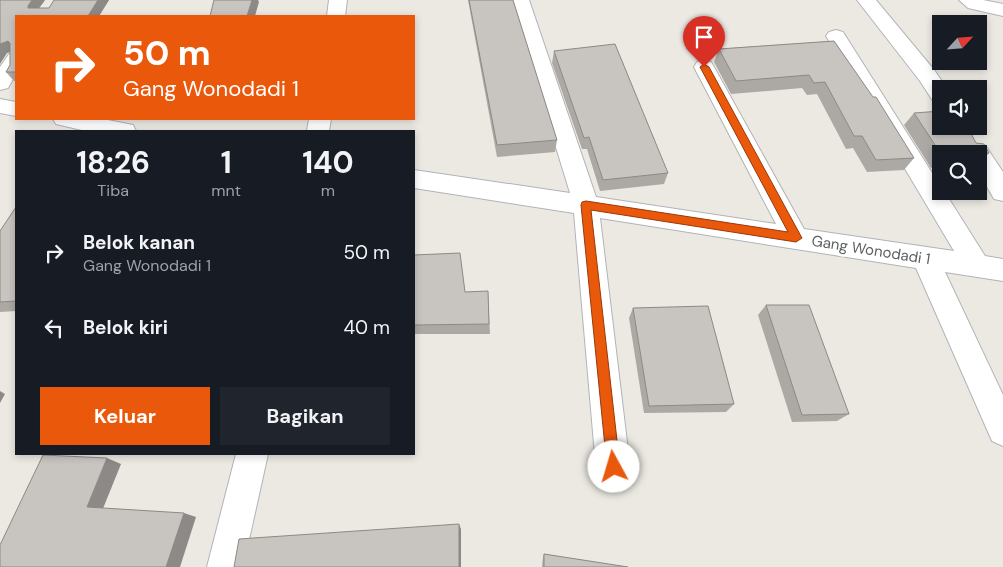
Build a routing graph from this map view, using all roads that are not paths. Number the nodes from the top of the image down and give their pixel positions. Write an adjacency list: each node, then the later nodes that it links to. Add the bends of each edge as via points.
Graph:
1 (338, 0): 6 (street)
2 (520, 0): 19 (street)
3 (866, 0): 10 (street)
4 (968, 0): 5 (street)
5 (1003, 10)
6 (336, 15)
7 (836, 36): 22 (street)
8 (15, 60): 11 (street)
9 (704, 67): 20 (street)
10 (932, 82)
11 (0, 83)
12 (0, 106): 13 (street)
13 (15, 109)
14 (69, 120): 15 (street)
15 (120, 130)
16 (987, 168): 18 (street)
17 (415, 179): 19 (street, Gang Wonodadi 1)
18 (1003, 192)
19 (586, 205): 20 (street, Gang Wonodadi 1); 26 (street)
20 (796, 238): 21 (street, Gang Wonodadi 1)
21 (925, 258): 22 (street, Gang Wonodadi 1); 24 (street)
22 (977, 266): 23 (street, Gang Wonodadi 1)
23 (1003, 270)
24 (1003, 430)
25 (252, 455): 27 (street)
26 (614, 467)
27 (225, 567)

